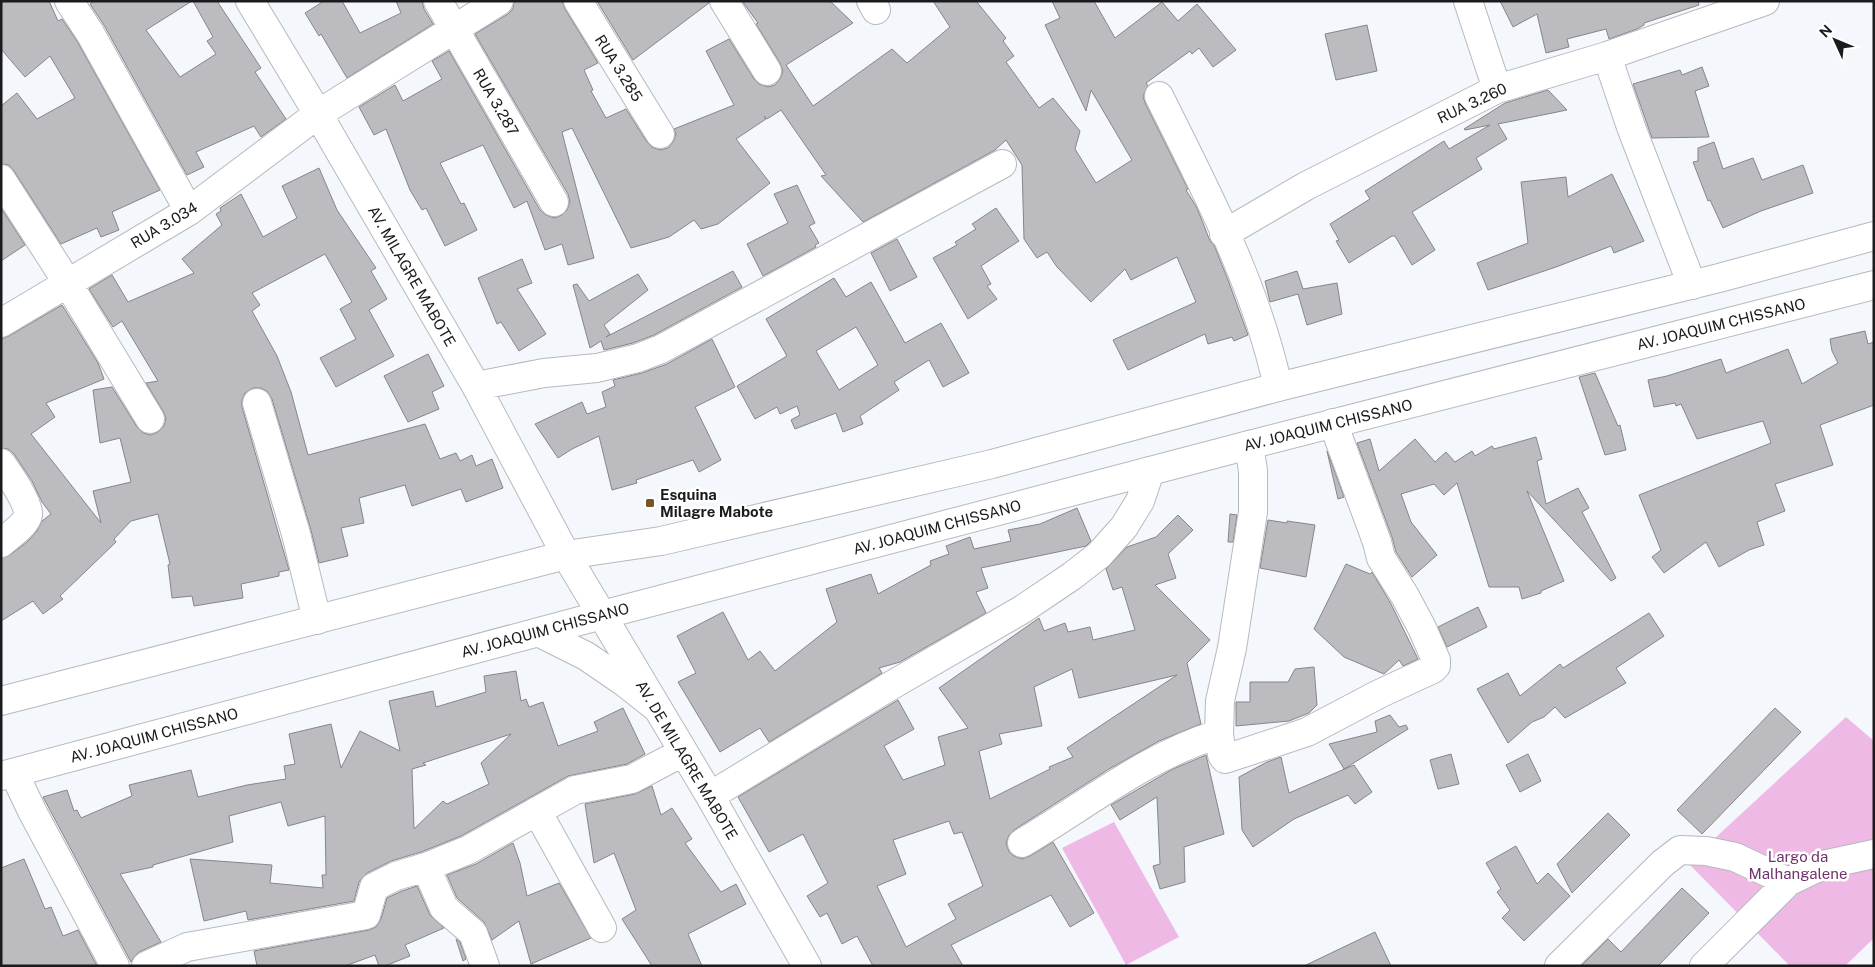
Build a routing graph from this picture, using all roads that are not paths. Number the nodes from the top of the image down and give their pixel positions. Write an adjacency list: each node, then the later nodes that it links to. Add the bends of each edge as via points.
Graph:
1 (69, 1): 19 (street)
2 (250, 1): 14 (street, AV. MILAGRE MABOTE)
3 (438, 1): 9 (street, RUA 3.287)
4 (499, 1): 9 (street, RUA 3.034)
5 (578, 1): 15 (street, RUA 3.285)
6 (724, 1): 11 (street)
7 (1468, 1): 12 (street)
8 (1765, 1): 10 (street, RUA 3.260)
9 (455, 29): 14 (street, RUA 3.034); 18 (street, RUA 3.287)
10 (1607, 56): 12 (street, RUA 3.260); 23 (street, via 1631,128)
11 (767, 71)
12 (1497, 89): 20 (street, RUA 3.260, via 1306,186)
13 (1159, 96): 20 (street)
14 (318, 114): 19 (street, RUA 3.034); 26 (street, AV. MILAGRE MABOTE)
15 (660, 134)
16 (1002, 164): 26 (street, via 661,349 597,368 544,373)
17 (1, 179): 22 (street)
18 (554, 202)
19 (189, 211): 22 (street, RUA 3.034)
20 (1224, 234): 27 (street, via 1253,300)
21 (1874, 236): 23 (street)
22 (68, 282): 25 (street, RUA 3.034); 29 (street)
23 (1692, 285): 27 (street)
24 (1874, 285): 30 (street, AV. JOAQUIM CHISSANO)
25 (1, 323)
26 (476, 386): 35 (street, AV. MILAGRE MABOTE)
27 (1278, 387): 35 (street, via 992,464 661,541)
28 (256, 403): 37 (street, via 296,534)
29 (150, 419)
30 (1333, 423): 31 (street, AV. JOAQUIM CHISSANO); 41 (street, via 1378,542 1381,558 1422,628 1436,666 1307,732 1230,758 1225,759 1222,755)
31 (1249, 445): 33 (street, AV. JOAQUIM CHISSANO); 41 (street, via 1253,512 1232,648 1220,701)
32 (1, 463): 34 (street, via 28,507 28,516)
33 (1150, 471): 36 (street, AV. JOAQUIM CHISSANO); 44 (street, via 1140,501 1124,527 1100,555 1072,576 1023,609)
34 (1, 544)
35 (566, 555): 36 (street, AV. DE MILAGRE MABOTE); 37 (street)
36 (602, 615): 38 (street, AV. JOAQUIM CHISSANO); 40 (street, AV. DE MILAGRE MABOTE)
37 (317, 620): 39 (street)
38 (538, 632): 40 (street, via 586,656); 43 (street, AV. JOAQUIM CHISSANO)
39 (1, 701)
40 (656, 708): 42 (street, AV. DE MILAGRE MABOTE)
41 (1220, 734): 46 (street, via 1182,748 1117,781)
42 (683, 752): 44 (street, AV. DE MILAGRE MABOTE); 45 (street, via 632,778 575,790)
43 (8, 774): 51 (street, via 34,813)
44 (710, 796): 54 (street, AV. DE MILAGRE MABOTE)
45 (537, 811): 48 (street, via 468,850); 50 (street)
46 (1022, 843)
47 (1874, 854): 49 (street, via 1823,865)
48 (426, 867): 52 (street, via 374,887 366,916 187,947); 53 (street, via 444,908 473,933)
49 (1788, 882): 55 (street, via 1735,857 1680,850); 56 (street)
50 (602, 928)
51 (116, 966)
52 (146, 966)
53 (484, 966)
54 (807, 966)
55 (1560, 966)
56 (1704, 966)

